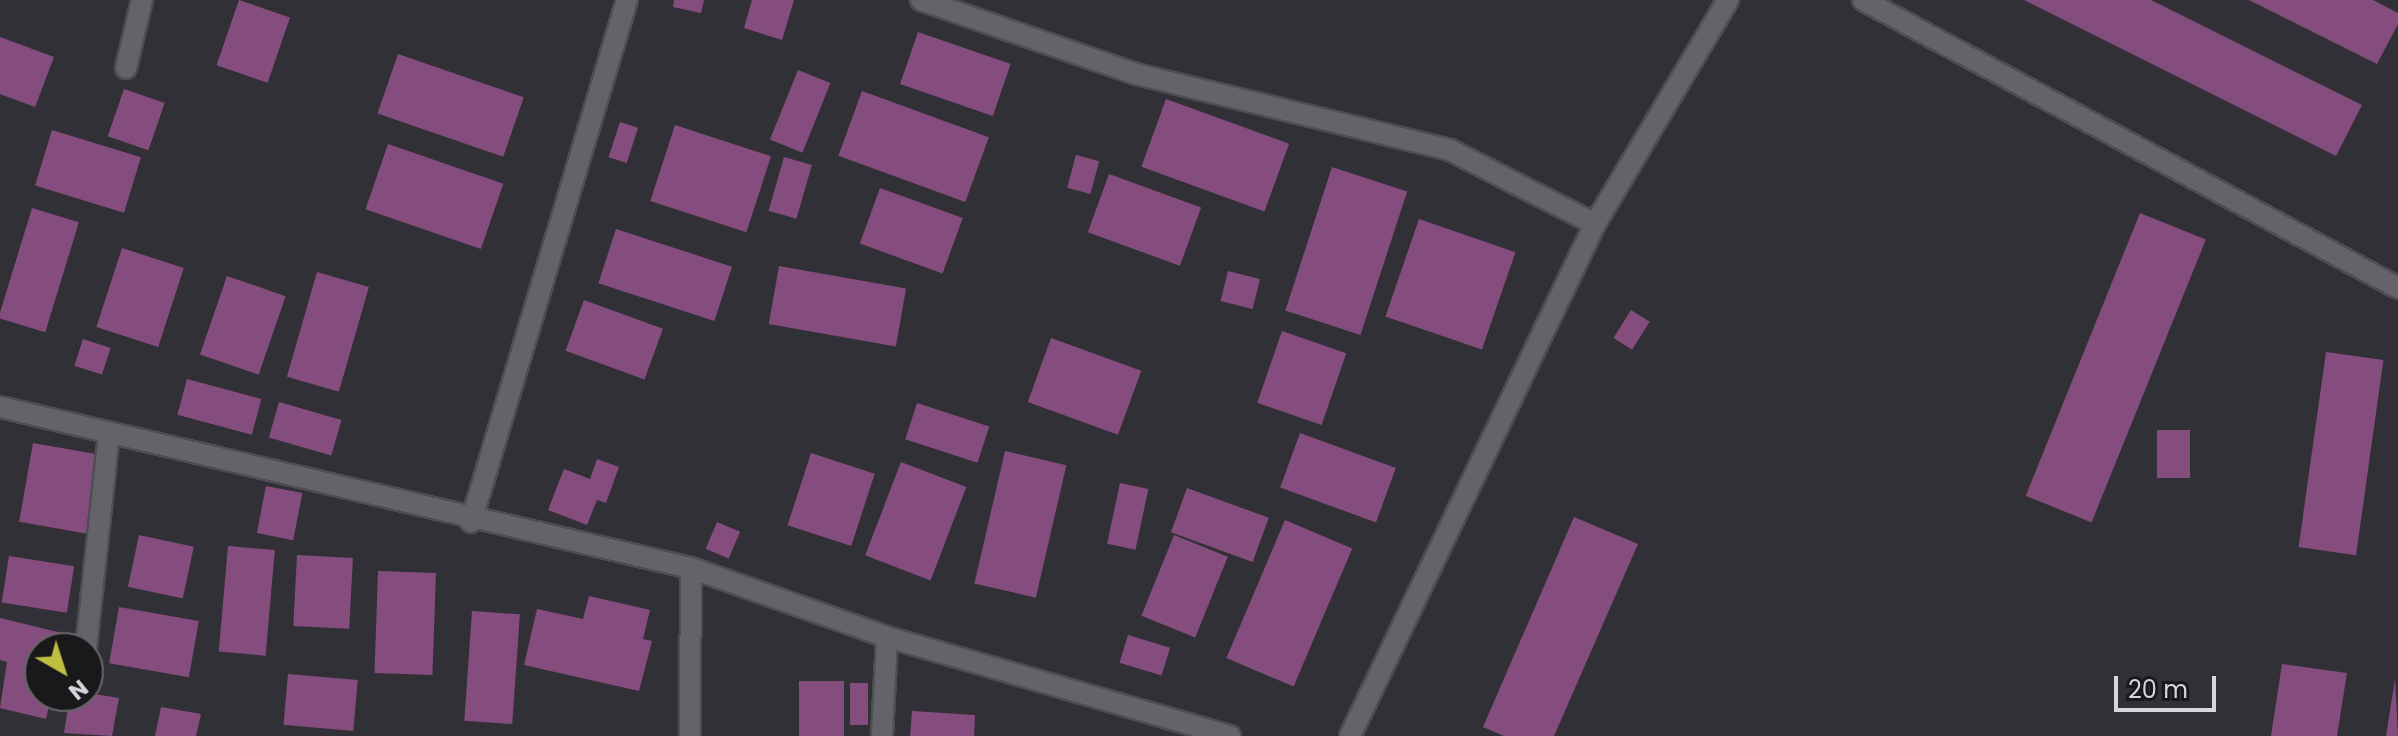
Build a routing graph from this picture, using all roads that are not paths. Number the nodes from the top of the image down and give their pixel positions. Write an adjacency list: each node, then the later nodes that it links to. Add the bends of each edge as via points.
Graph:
1 (142, 0): 6 (street)
2 (627, 0): 11 (street)
3 (921, 0): 7 (street, via 1136,74 1450,150)
4 (1728, 0): 7 (street)
5 (1863, 0): 8 (street)
6 (126, 68)
7 (1595, 224): 18 (street)
8 (2398, 288)
9 (0, 407): 10 (street)
10 (109, 434): 11 (street); 13 (street)
11 (471, 522): 12 (street)
12 (691, 568): 14 (street); 15 (street)
13 (88, 632)
14 (887, 637): 16 (street); 17 (street)
15 (690, 736)
16 (882, 736)
17 (1230, 736)
18 (1350, 736)

